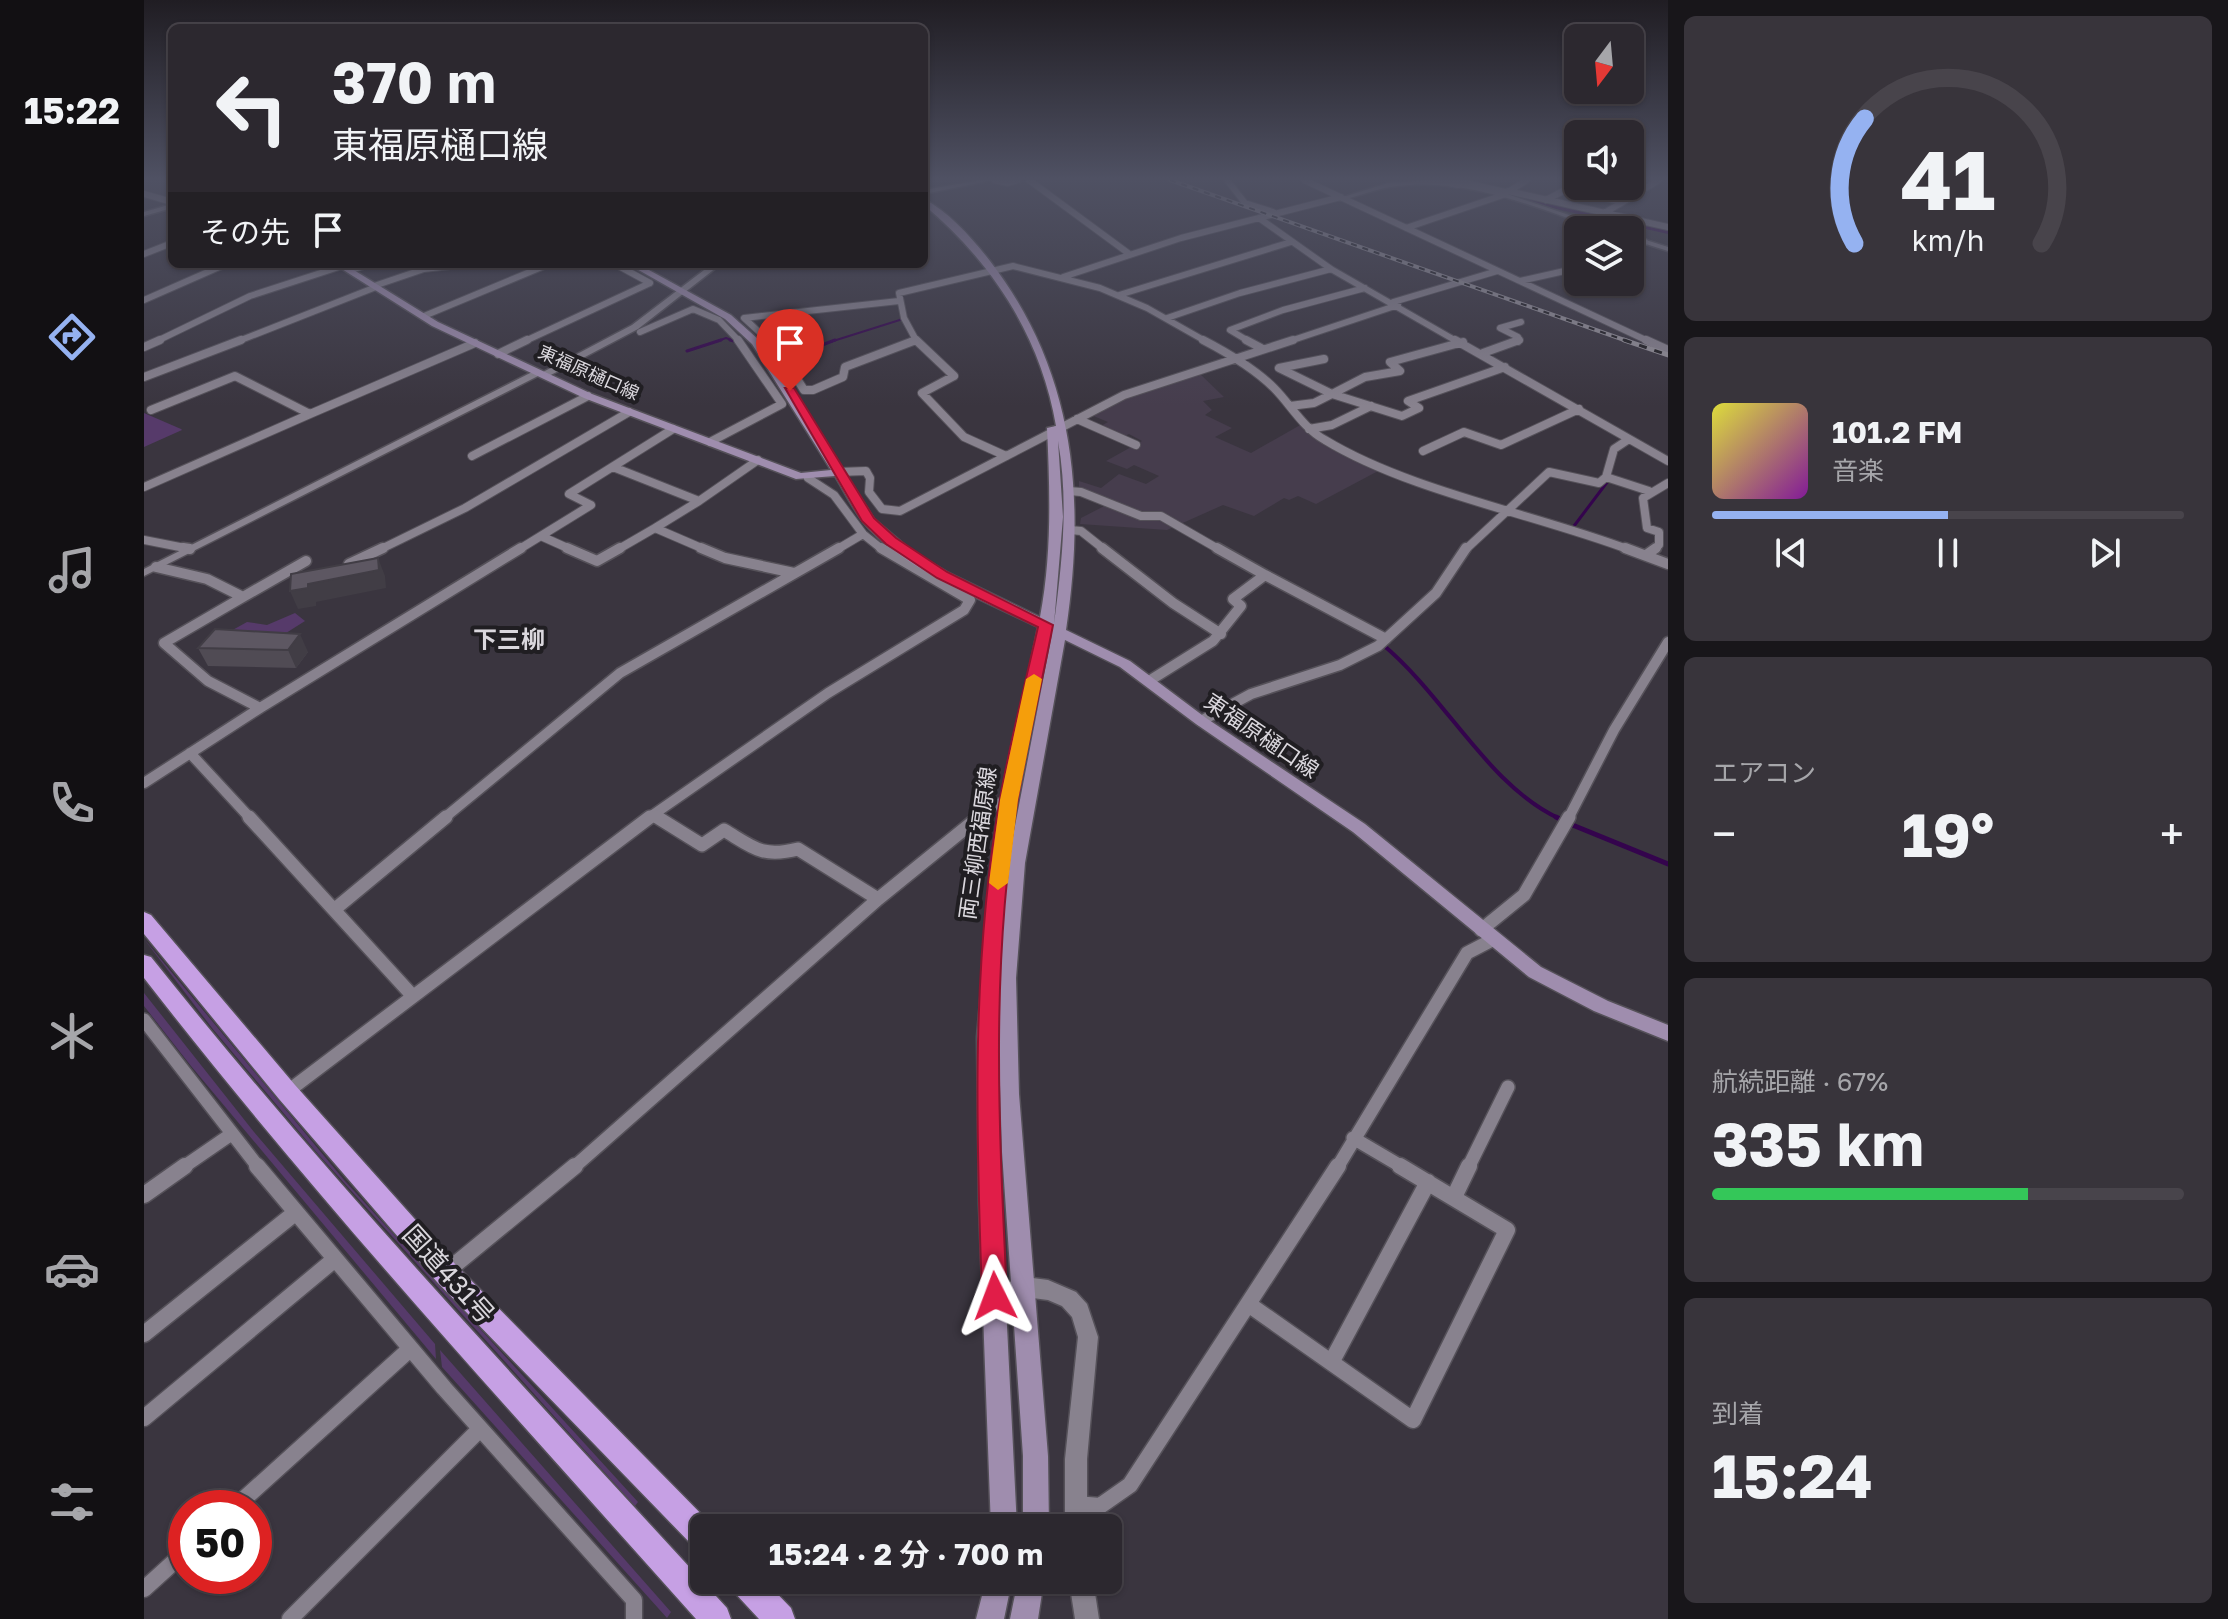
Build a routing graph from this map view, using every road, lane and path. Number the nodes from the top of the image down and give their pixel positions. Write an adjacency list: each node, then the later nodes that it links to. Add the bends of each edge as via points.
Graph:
1 (971, 256): 18 (main road, 両三柳西福原線)
2 (974, 256): 18 (main road, 両三柳西福原線)
3 (1121, 256): 19 (street)
4 (1244, 256): 24 (street)
5 (1311, 256): 15 (street)
6 (1464, 256): 16 (street)
7 (217, 268): 25 (street)
8 (340, 268): 35 (street, via 250,296)
9 (345, 268): 21 (main road, 東福原樋口線)
10 (433, 268): 21 (street)
11 (539, 268): 28 (street)
12 (622, 268): 41 (street, via 650,283)
13 (639, 268): 23 (main road, 東福原樋口線)
14 (712, 268): 23 (street)
15 (1331, 269): 22 (street); 29 (street)
16 (1497, 271): 20 (street); 27 (street)
17 (1564, 271): 20 (street)
18 (989, 272): 19 (street, via 1013,266); 26 (street, via 899,293); 58 (main road, 両三柳西福原線, via 1037,366)
19 (1064, 279): 24 (street)
20 (1520, 281): 38 (street)
21 (375, 286): 28 (main road, 東福原樋口線); 47 (street)
22 (1366, 287): 27 (street); 36 (street, via 1230,330)
23 (681, 291): 39 (main road, 東福原樋口線, via 728,317); 46 (street, via 619,337)
24 (1119, 295): 29 (street)
25 (144, 300)
26 (899, 301): 32 (street); 37 (street, via 744,318)
27 (1395, 303): 33 (street); 36 (street)
28 (424, 316): 34 (main road, 東福原樋口線)
29 (1167, 318): 43 (street)
30 (1521, 322): 40 (street, via 1500,328 1520,341)
31 (640, 332): 42 (street, via 698,310 726,327)
32 (916, 340): 37 (street, via 845,367 843,377 813,390 804,390); 65 (street, via 930,360 954,376 922,393 964,437)
33 (1463, 342): 40 (street); 48 (street, via 1390,362 1400,371 1365,377)
34 (475, 343): 41 (main road, 東福原樋口線); 55 (street)
35 (144, 347)
36 (1261, 348): 43 (street)
37 (778, 349): 39 (street)
38 (1668, 350)
39 (764, 352): 42 (street); 69 (main road, 東福原樋口線)
40 (1483, 353): 45 (street)
41 (498, 354): 46 (main road, 東福原樋口線)
42 (752, 354): 61 (street, via 782,404)
43 (1236, 358): 50 (street); 56 (street, via 1124,395)
44 (1324, 359): 48 (street, via 1279,368)
45 (1505, 367): 51 (street, via 1408,401 1419,408 1402,416); 52 (street)
46 (542, 374): 49 (main road, 東福原樋口線); 83 (street, via 437,421)
47 (144, 377)
48 (1332, 394): 50 (street); 51 (street)
49 (588, 396): 54 (main road, 東福原樋口線); 64 (street)
50 (1290, 406): 59 (street)
51 (1371, 406): 59 (street, via 1332,425)
52 (1579, 409): 60 (street); 63 (street, via 1501,445 1464,432)
53 (151, 410): 55 (street, via 235,376)
54 (629, 412): 57 (main road, 東福原樋口線); 86 (street, via 465,508)
55 (310, 414): 73 (street)
56 (1077, 419): 58 (street); 62 (street)
57 (673, 429): 61 (main road, 東福原樋口線); 68 (street)
58 (1057, 429): 65 (street); 74 (main road, 両三柳西福原線); 93 (main road, 両三柳西福原線)
59 (1309, 429): 77 (street, via 1400,475)
60 (1629, 439): 67 (street); 70 (street, via 1614,449)
61 (710, 442): 66 (main road, 東福原樋口線)
62 (1136, 445)
63 (1423, 451)
64 (472, 456)
65 (1006, 456): 69 (street, via 900,511 882,509 869,492 866,471)
66 (758, 460): 71 (main road, 東福原樋口線); 76 (street)
67 (1668, 461)
68 (613, 467): 76 (street); 81 (street, via 569,494 591,505)
69 (838, 472): 71 (main road); 93 (main road, 東福原樋口線, via 869,521 909,555)
70 (1606, 477): 75 (street); 77 (street, via 1596,482 1549,472)
71 (808, 478): 80 (street, via 834,495)
72 (1668, 483): 75 (street)
73 (144, 487)
74 (1069, 491): 79 (main road, 両三柳西福原線); 91 (street, via 1141,516 1157,516)
75 (1649, 491): 84 (street, via 1640,500 1647,528 1659,532 1659,545)
76 (699, 501): 78 (street)
77 (1514, 508): 84 (street); 95 (street, via 1473,540 1436,593)
78 (655, 528): 81 (street, via 597,561); 90 (street, via 725,558)
79 (1070, 530): 93 (main road, 両三柳西福原線); 94 (street, via 1081,531)
80 (863, 534): 90 (street); 103 (street, via 911,569 970,600 964,610 819,698)
81 (543, 537): 98 (street)
82 (144, 540): 83 (street)
83 (190, 549): 88 (street)
84 (1646, 555): 87 (street)
85 (306, 561): 92 (street)
86 (349, 564)
87 (1668, 564)
88 (156, 567): 89 (street); 92 (street, via 207,579)
89 (144, 573)
90 (794, 573): 105 (street, via 620,673)
91 (1265, 575): 94 (street, via 1233,599 1241,606); 95 (street)
92 (243, 597): 98 (street, via 164,643 221,690)
93 (1052, 628): 97 (main road, 東福原樋口線); 102 (main road, 両三柳西福原線); 122 (main road, 両三柳西福原線, via 1010,918 1010,1143)
94 (1221, 634): 97 (street)
95 (1386, 639): 99 (street, via 1340,665 1251,694)
96 (1668, 642): 107 (street, via 1524,895)
97 (1149, 681): 99 (main road, 東福原樋口線)
98 (260, 708): 100 (street)
99 (1201, 721): 107 (main road, 東福原樋口線, via 1359,828)
100 (190, 753): 101 (street); 105 (street)
101 (144, 783)
102 (1009, 800): 104 (street, via 993,806); 123 (main road, 両三柳西福原線, via 987,1037)
103 (653, 815): 104 (street, via 702,845 724,830 762,853 798,849); 109 (street)
104 (878, 899): 121 (street, via 623,1127)
105 (335, 909): 109 (street)
106 (144, 920): 113 (highway, 国道431号)
107 (1486, 935): 111 (main road, 東福原樋口線, via 1561,987); 115 (street, via 1467,953)
108 (144, 963): 144 (highway, 国道431号, via 263,1110)
109 (410, 993): 113 (street)
110 (144, 1020): 114 (street)
111 (1668, 1033)
112 (1508, 1087): 118 (street)
113 (287, 1092): 121 (highway, 国道431号)
114 (230, 1135): 117 (street); 119 (street)
115 (1353, 1138): 116 (street); 124 (street)
116 (1428, 1182): 118 (street); 127 (street)
117 (144, 1195)
118 (1454, 1197): 127 (street, via 1507,1230 1413,1420)
119 (295, 1213): 120 (street); 125 (street)
120 (335, 1259): 126 (street); 128 (street)
121 (446, 1273): 135 (highway, 国道431号)
122 (1025, 1287): 123 (street); 131 (street, via 1069,1299 1080,1311 1088,1337); 133 (main road, 両三柳西福原線)
123 (995, 1296): 132 (main road, 両三柳西福原線)
124 (1251, 1306): 127 (street); 131 (street, via 1130,1485 1100,1506)
125 (144, 1334)
126 (410, 1349): 129 (street); 130 (street)
127 (1332, 1361)
128 (144, 1418)
129 (479, 1430): 142 (street); 143 (street, via 634,1600)
130 (254, 1490)
131 (1076, 1504): 134 (street)
132 (1003, 1514)
133 (1035, 1514)
134 (1076, 1514)
135 (690, 1523)
136 (168, 1567): 137 (street)
137 (144, 1589)
138 (757, 1594): 145 (highway)
139 (996, 1594): 146 (main road)
140 (1028, 1594): 147 (main road)
141 (1083, 1594): 148 (street)
142 (290, 1619)
143 (634, 1619)
144 (716, 1619)
145 (780, 1619)
146 (990, 1619)
147 (1024, 1619)
148 (1087, 1619)

